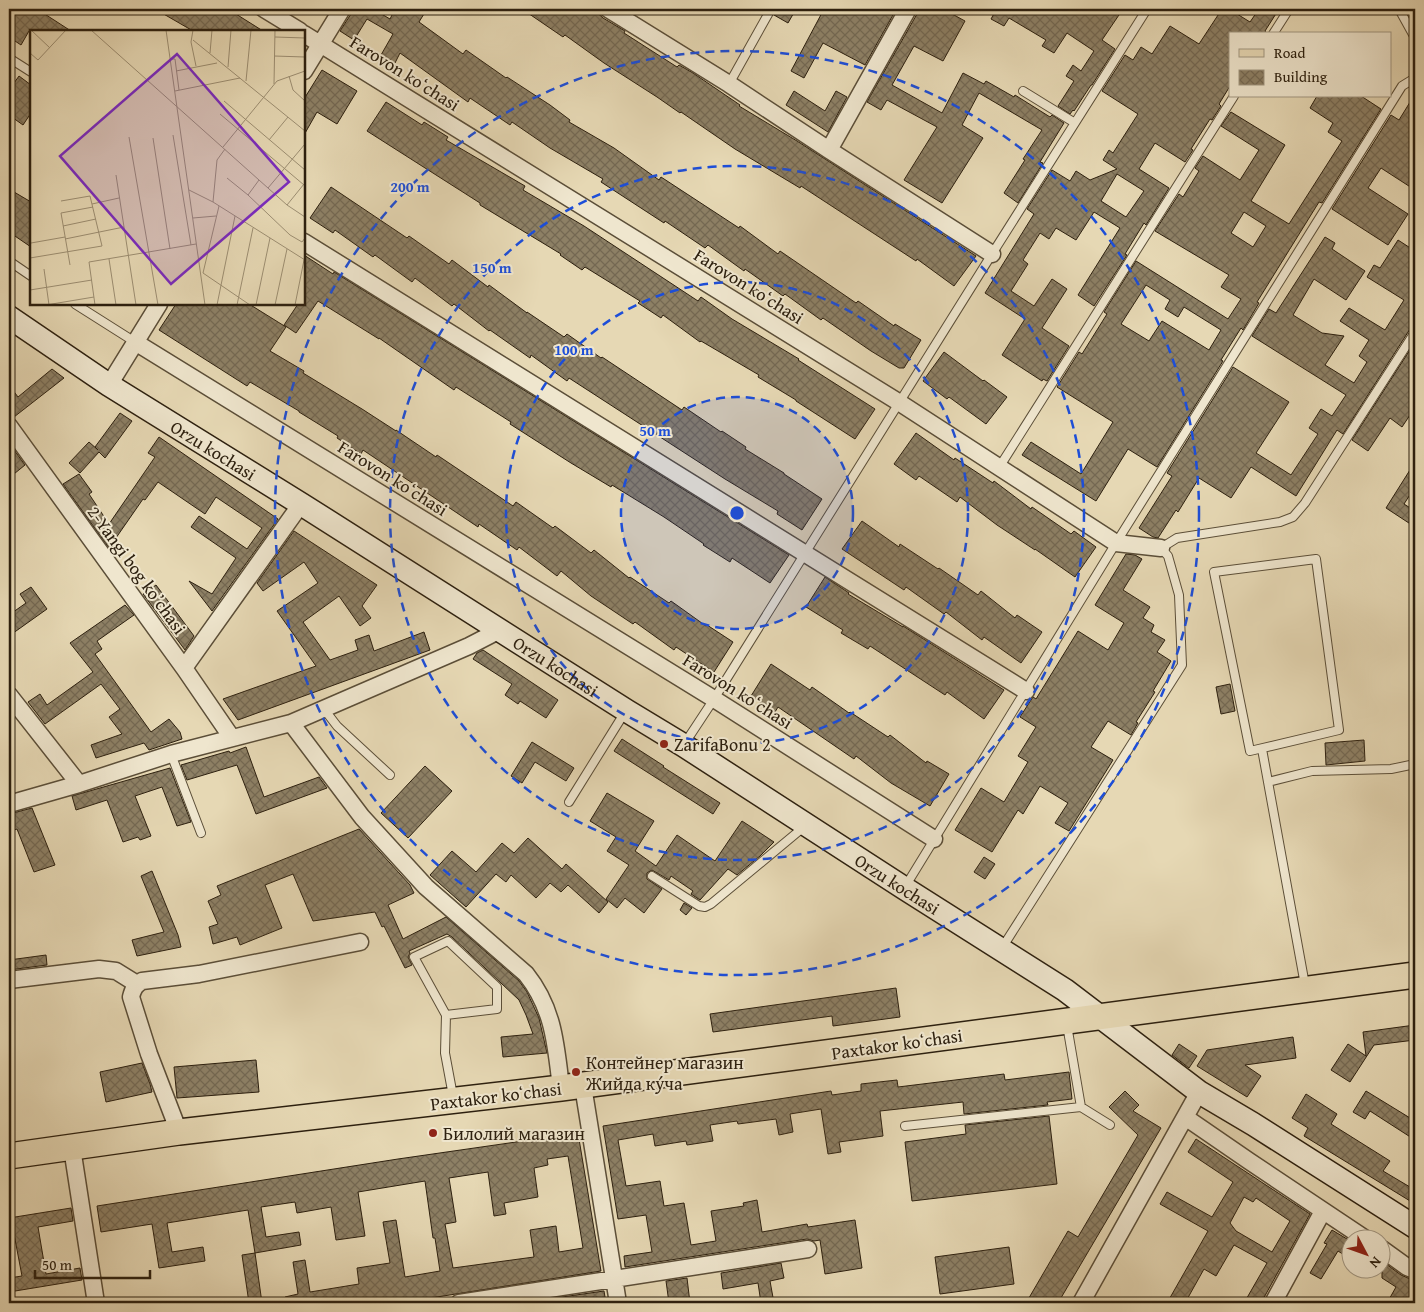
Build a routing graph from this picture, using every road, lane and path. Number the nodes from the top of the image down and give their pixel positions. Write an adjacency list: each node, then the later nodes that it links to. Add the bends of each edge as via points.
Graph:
1 (264, 9): 10 (street)
2 (342, 9): 14 (street)
3 (608, 9): 9 (street)
4 (771, 9): 19 (lane)
5 (908, 9): 23 (street)
6 (1147, 9): 22 (lane)
7 (1289, 9): 11 (lane)
8 (1399, 9): 13 (lane)
9 (624, 13): 19 (street)
10 (298, 30)
11 (1274, 32)
12 (305, 35): 14 (street, Farovon koʻchasi)
13 (1415, 38)
14 (320, 44): 16 (street); 34 (street, Farovon koʻchasi)
15 (9, 58): 17 (lane)
16 (305, 69)
17 (30, 71)
18 (1415, 78): 38 (lane, via 1402,86)
19 (729, 84): 23 (street)
20 (1023, 91): 22 (lane)
21 (1233, 98): 36 (lane)
22 (1075, 123): 25 (lane)
23 (829, 150): 25 (street)
24 (305, 243): 40 (street)
25 (992, 254): 34 (lane)
26 (9, 261): 27 (lane)
27 (30, 275)
28 (77, 305): 32 (lane)
29 (158, 305): 32 (street)
30 (9, 317): 33 (main road, Orzu kochasi)
31 (1415, 332): 39 (lane, via 1305,504 1293,517 1280,522 1177,538)
32 (135, 342): 33 (street); 45 (street, Farovon koʻchasi)
33 (109, 385): 37 (main road, Orzu kochasi)
34 (900, 403): 36 (street, Farovon koʻchasi); 40 (lane)
35 (9, 426): 42 (street, 2-Yangi bog koʼchasi)
36 (1000, 466): 38 (street, Farovon koʻchasi)
37 (301, 504): 41 (main road, Orzu kochasi); 42 (street)
38 (1116, 543): 39 (street, Farovon koʻchasi); 43 (lane)
39 (1161, 548): 65 (lane, via 1168,556 1179,595 1182,665)
40 (805, 553): 43 (street); 45 (lane)
41 (500, 630): 46 (street); 47 (main road, Orzu kochasi)
42 (184, 668): 49 (street, 2-Yangi bog koʼchasi)
43 (1026, 691): 61 (lane)
44 (9, 695): 56 (street)
45 (714, 699): 50 (lane); 61 (street, Farovon koʻchasi)
46 (324, 709): 48 (street); 54 (lane, via 337,726)
47 (626, 711): 50 (main road, Orzu kochasi); 57 (lane)
48 (291, 724): 49 (street); 73 (street, via 362,817 426,887 533,983 548,1012 555,1044)
49 (232, 738): 52 (street)
50 (684, 745): 59 (main road, Orzu kochasi)
51 (1262, 749): 51 (lane, via 1339,730 1316,559 1214,572 1250,751); 55 (lane)
52 (171, 754): 56 (street); 60 (lane)
53 (1415, 764): 55 (lane, via 1391,769 1312,771)
54 (390, 775)
55 (1268, 782): 69 (lane)
56 (78, 784): 58 (street)
57 (569, 802)
58 (9, 804)
59 (806, 824): 62 (lane, via 705,907); 63 (main road, Orzu kochasi)
60 (201, 833)
61 (934, 839): 63 (lane)
62 (652, 876)
63 (904, 888): 65 (main road, Orzu kochasi)
64 (360, 942): 68 (street)
65 (1001, 950): 71 (main road, Orzu kochasi)
66 (1415, 975): 69 (main road, Paxtakor koʻchasi)
67 (9, 980): 68 (street, via 99,969 116,971)
68 (137, 984): 80 (street, via 132,997 149,1054)
69 (1305, 988): 71 (main road, Paxtakor koʻchasi)
70 (446, 1015): 70 (lane, via 497,1009 497,987 448,941 414,957); 75 (lane, via 445,1053)
71 (1102, 1017): 72 (main road, Paxtakor koʻchasi); 74 (main road, Orzu kochasi)
72 (1067, 1022): 73 (main road, Paxtakor koʻchasi); 76 (lane)
73 (572, 1087): 75 (main road, Paxtakor koʻchasi); 89 (street)
74 (1199, 1092): 77 (street); 84 (main road, Orzu kochasi)
75 (453, 1101): 80 (main road, Paxtakor koʻchasi)
76 (1081, 1107): 78 (lane); 79 (lane)
77 (1185, 1117): 83 (street); 93 (street)
78 (1110, 1125)
79 (905, 1126)
80 (179, 1132): 81 (main road, Paxtakor koʻchasi)
81 (72, 1148): 82 (main road, Paxtakor koʻchasi); 90 (street)
82 (9, 1156)
83 (1323, 1211): 85 (street); 94 (street)
84 (1415, 1227)
85 (1352, 1230)
86 (808, 1249): 89 (street)
87 (1392, 1257): 88 (street)
88 (1414, 1269)
89 (614, 1279): 91 (street); 92 (street)
90 (96, 1303)
91 (459, 1303)
92 (618, 1303)
93 (1081, 1303)
94 (1273, 1303)

